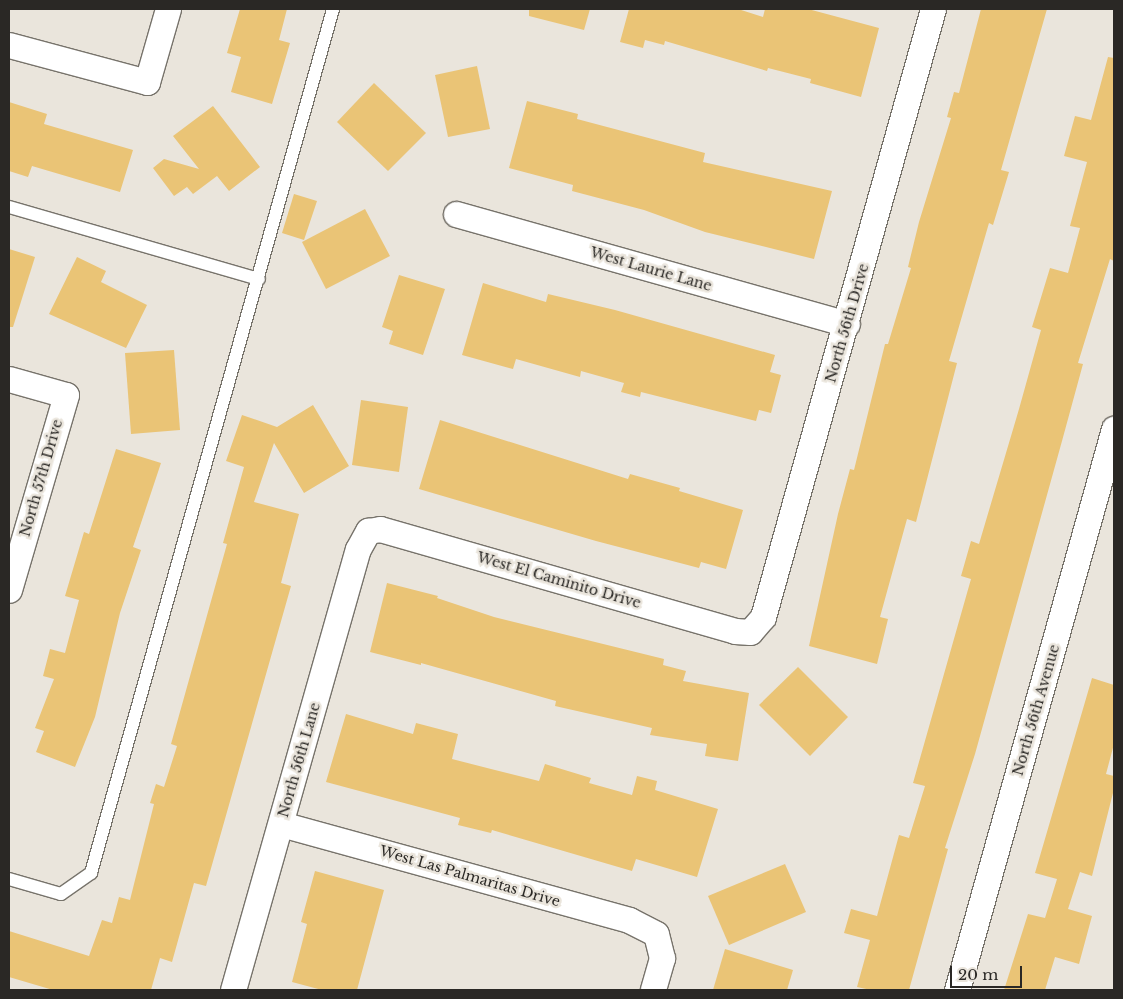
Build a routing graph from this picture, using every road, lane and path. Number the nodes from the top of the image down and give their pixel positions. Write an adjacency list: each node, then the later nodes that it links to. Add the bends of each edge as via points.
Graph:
1 (168, 9): 4 (street, via 147,82)
2 (333, 9): 7 (lane)
3 (933, 9): 8 (street, North 56th Drive)
4 (9, 45)
5 (9, 207): 7 (lane)
6 (456, 214): 8 (street, West Laurie Lane)
7 (259, 279): 15 (lane, via 91,873 61,894)
8 (847, 324): 13 (street, North 56th Drive, via 763,617)
9 (9, 379): 12 (street, North 57th Drive, via 66,395)
10 (1114, 429): 18 (street, North 56th Avenue)
11 (368, 531): 13 (street, West El Caminito Drive, via 380,529 735,631); 14 (street, North 56th Lane, via 358,549)
12 (9, 590)
13 (750, 632)
14 (281, 824): 16 (street, North 56th Lane); 17 (street, West Las Palmaritas Drive, via 629,920 656,934 662,958)
15 (9, 880)
16 (233, 990)
17 (653, 990)
18 (958, 990)

